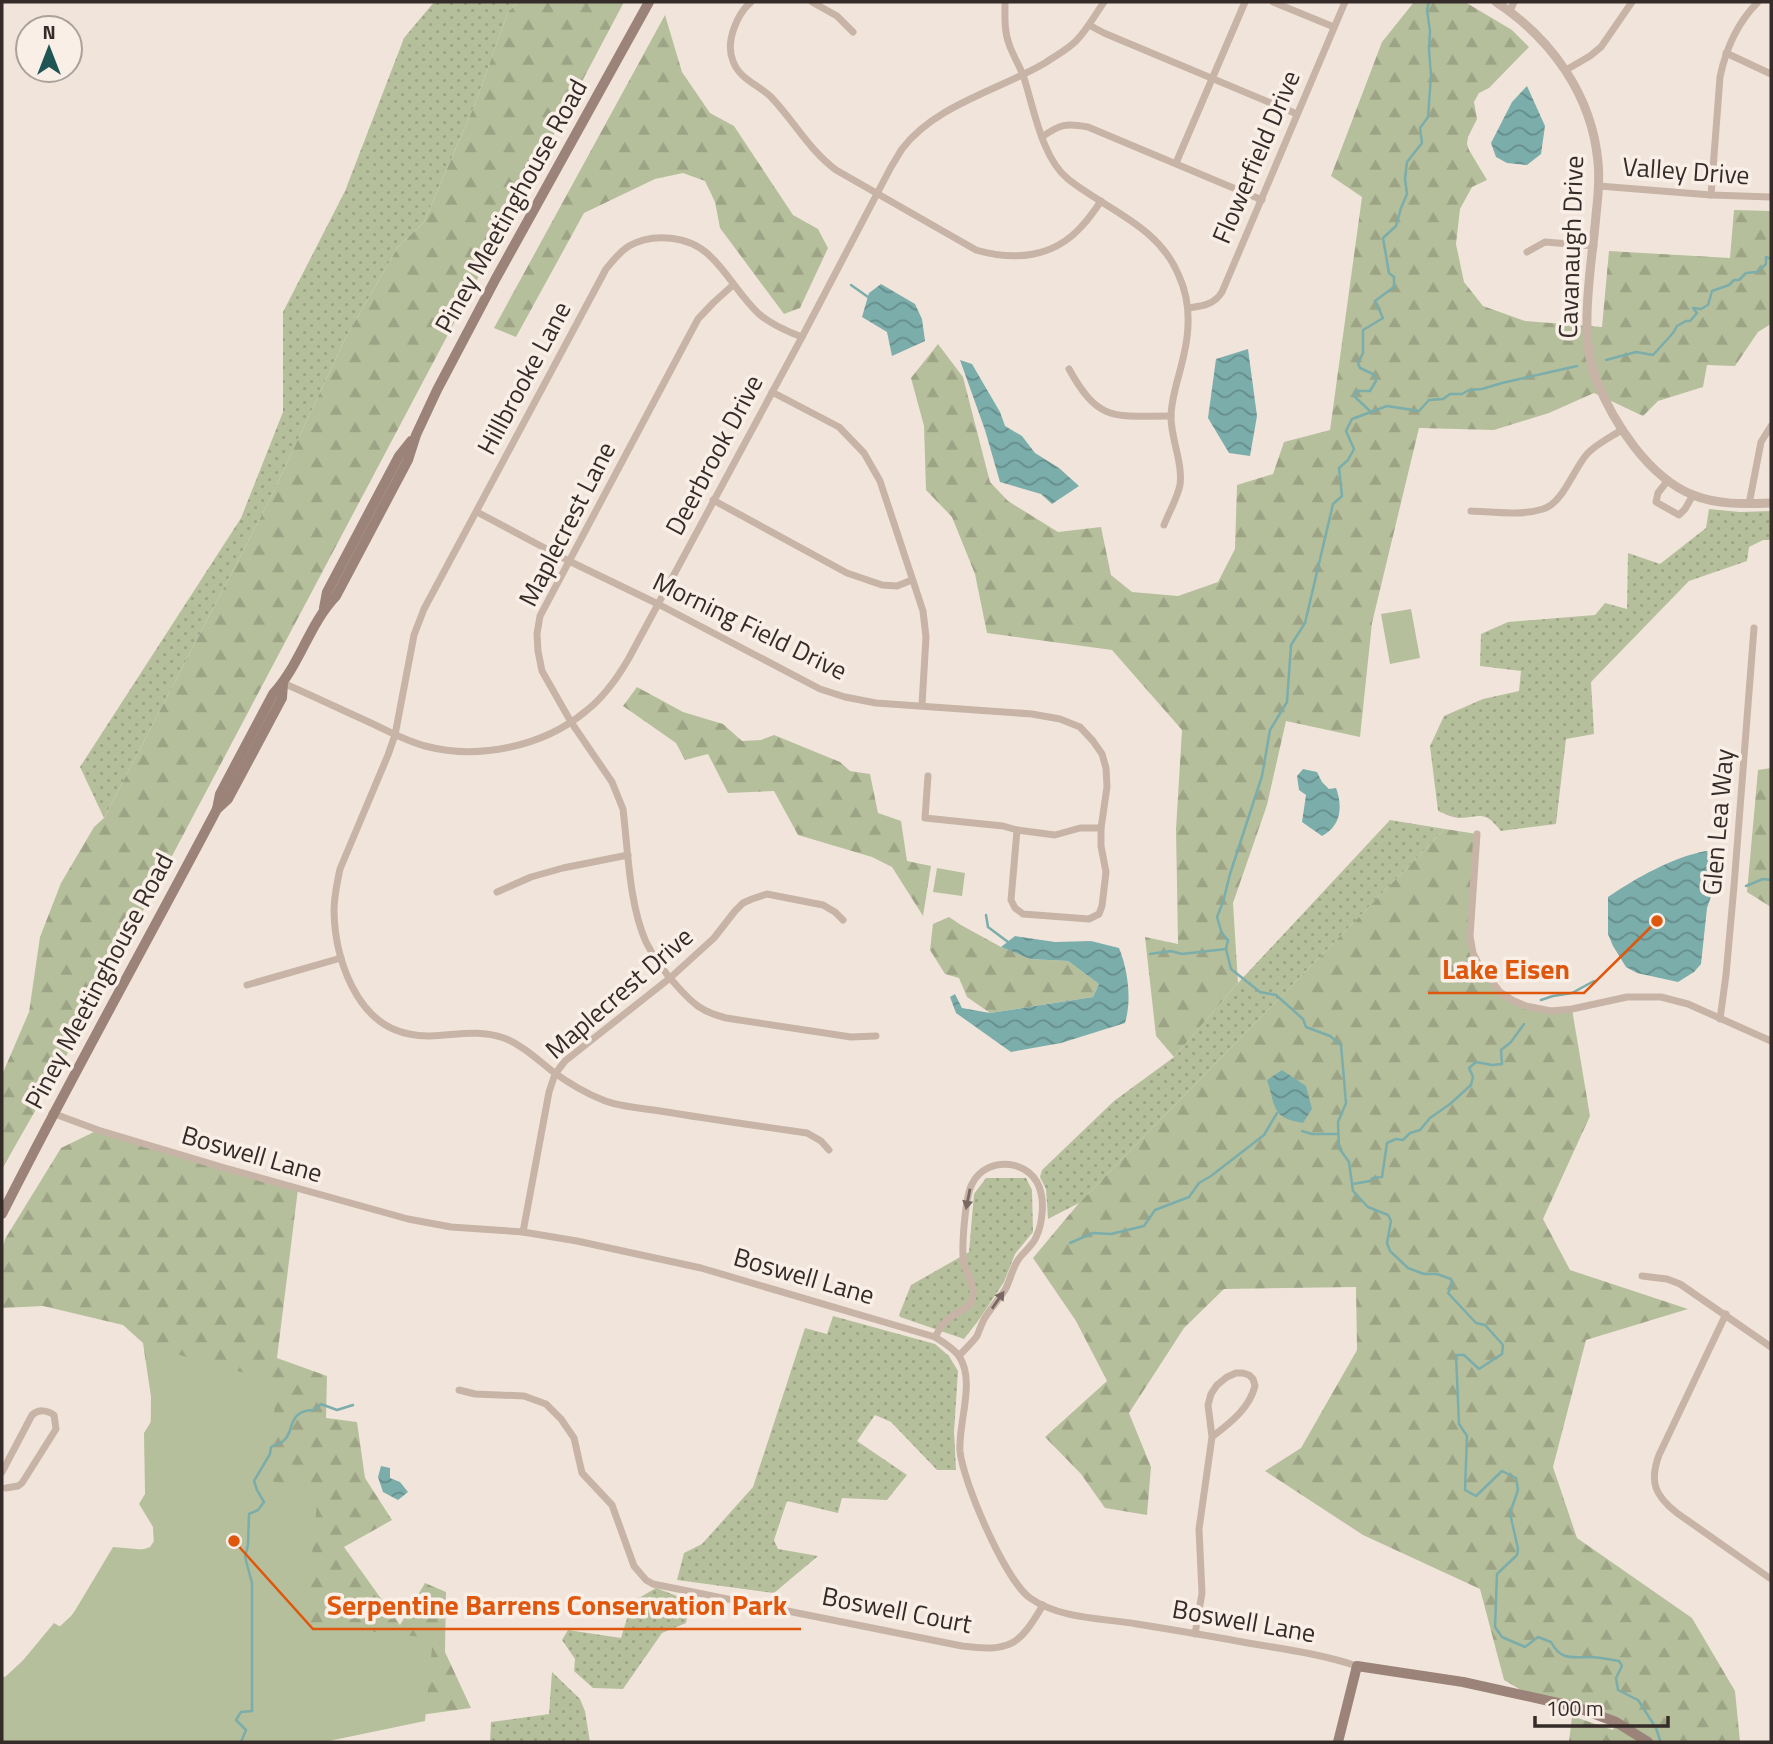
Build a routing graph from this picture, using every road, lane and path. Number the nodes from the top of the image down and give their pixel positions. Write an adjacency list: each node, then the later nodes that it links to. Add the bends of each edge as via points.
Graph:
1 (649, 2): 52 (main road, Piney Meetinghouse Road, via 327,592 324,608)
2 (751, 2): 25 (street, via 733,30 733,61 744,77 770,96 822,160)
3 (812, 2): 15 (street)
4 (1005, 2): 19 (street, via 1009,44)
5 (1104, 2): 13 (street, Deerbrook Drive)
6 (1245, 2): 20 (street)
7 (1273, 2): 14 (street)
8 (1345, 2): 14 (street, Flowerfield Drive)
9 (1496, 2): 12 (street, Cavanaugh Drive)
10 (1632, 2): 17 (street, via 1601,47)
11 (1758, 2): 16 (street, via 1742,20)
12 (1512, 6): 17 (street, Cavanaugh Drive)
13 (1089, 25): 19 (street, Deerbrook Drive, via 1075,41); 20 (street)
14 (1334, 27): 21 (street, Flowerfield Drive)
15 (853, 32)
16 (1726, 53): 18 (street); 26 (street)
17 (1566, 70): 24 (street, Cavanaugh Drive, via 1592,131)
18 (1771, 74)
19 (1023, 76): 22 (street); 25 (street, Deerbrook Drive, via 923,128 903,147)
20 (1213, 78): 21 (street); 23 (street)
21 (1297, 114): 28 (street, Flowerfield Drive)
22 (1042, 137): 23 (street, via 1056,127 1088,127); 29 (street, via 1066,178)
23 (1176, 163): 28 (street)
24 (1599, 186): 26 (street, Valley Drive); 30 (street, Cavanaugh Drive)
25 (877, 194): 29 (street, via 976,250 1017,257 1035,255 1065,241); 34 (street, Deerbrook Drive)
26 (1711, 195): 27 (street, Valley Drive)
27 (1771, 197)
28 (1262, 200): 33 (street, Flowerfield Drive, via 1218,299)
29 (1101, 201): 33 (street, via 1156,241 1180,276)
30 (1594, 246): 31 (street, via 1545,242); 39 (street, Cavanaugh Drive, via 1588,297 1589,351 1595,377)
31 (1527, 252)
32 (733, 285): 34 (street, Hillbrooke Lane, via 776,327); 46 (street, Hillbrooke Lane, via 708,253 673,238 640,241 616,256); 48 (street, Maplecrest Lane, via 698,319)
33 (1188, 308): 37 (street, via 1185,353)
34 (802, 337): 36 (street, Deerbrook Drive)
35 (1069, 369): 37 (street, via 1080,390 1102,411)
36 (772, 391): 42 (street, Deerbrook Drive); 49 (street, via 839,427 864,453 880,481)
37 (1171, 416): 47 (street, via 1180,484)
38 (1771, 426): 44 (street, via 1761,442)
39 (1623, 429): 40 (street, Cavanaugh Drive); 45 (street, via 1589,452 1555,502 1544,509)
40 (1668, 480): 41 (street, Cavanaugh Drive); 41 (street, via 1656,502 1679,515)
41 (1693, 495): 44 (street, Cavanaugh Drive)
42 (713, 500): 49 (street, via 847,573 882,585); 50 (street, Deerbrook Drive)
43 (1771, 503): 44 (street, Cavanaugh Drive)
44 (1749, 504)
45 (1471, 511)
46 (477, 512): 48 (street, Morning Field Drive); 55 (street, Hillbrooke Lane, via 414,635)
47 (1164, 525)
48 (569, 561): 50 (street, Morning Field Drive); 54 (street, Maplecrest Lane, via 540,616 537,634 542,671)
49 (912, 580): 53 (street, via 926,637)
50 (658, 604): 53 (street, Morning Field Drive, via 820,689 876,703); 54 (street, Deerbrook Drive, via 620,674)
51 (1754, 628): 66 (street, Glen Lea Way)
52 (284, 683): 55 (street, Deerbrook Drive); 70 (main road, Piney Meetinghouse Road, via 282,698 228,799 217,809)
53 (922, 705): 57 (street, Morning Field Drive, via 1032,715 1080,727 1102,754 1106,768)
54 (571, 722): 55 (street, Deerbrook Drive, via 532,741 480,752 423,746); 60 (street, Maplecrest Lane, via 619,796)
55 (395, 735): 63 (street, Hillbrooke Lane, via 338,878 334,910)
56 (928, 776): 58 (street, via 925,818)
57 (1101, 828): 58 (street, via 1055,835); 58 (street, Morning Field Drive, via 1106,872 1102,906 1099,914 1089,919 1023,914 1015,908 1011,900)
58 (1017, 830)
59 (1477, 834): 66 (street, via 1470,936 1480,967 1500,992 1526,1006 1551,1012 1627,997 1661,997)
60 (628, 855): 61 (street, via 531,877); 64 (street, Maplecrest Lane, via 641,930)
61 (497, 892)
62 (843, 920): 64 (street, Maplecrest Drive, via 823,905 760,896 734,911 714,938)
63 (341, 958): 65 (street); 69 (street, Hillbrooke Lane, via 366,1008 391,1028 422,1036 467,1032 503,1038)
64 (670, 978): 67 (street, Maplecrest Lane, via 699,1008 726,1018 851,1037); 69 (street, Maplecrest Drive)
65 (247, 985)
66 (1720, 1019): 68 (street)
67 (876, 1036)
68 (1771, 1041)
69 (555, 1073): 71 (street, Hillbrooke Lane, via 605,1101 807,1133); 73 (street, Maplecrest Drive)
70 (52, 1113): 72 (main road, Piney Meetinghouse Road); 73 (street, Boswell Lane, via 401,1217 451,1227)
71 (829, 1150)
72 (2, 1214)
73 (523, 1232): 76 (street, Boswell Lane, via 701,1268)
74 (1642, 1276): 75 (street, via 1680,1284)
75 (1726, 1314): 77 (street); 84 (street, via 1659,1455 1655,1488 1677,1513)
76 (934, 1337): 78 (street, Boswell Lane); 78 (street, one-way to 76, via 1006,1287 1016,1262 1036,1239 1041,1193 1023,1168 995,1165 972,1182 963,1254 973,1300)
77 (1771, 1346)
78 (959, 1356): 85 (street, Boswell Lane, via 966,1379 960,1431 964,1473 1005,1567 1027,1596)
79 (459, 1390): 85 (street, Boswell Court, via 524,1396 546,1404 561,1419 574,1438 582,1473 612,1505 634,1566 653,1584 990,1649 1011,1644 1025,1633)
80 (1212, 1437): 80 (street, via 1211,1394 1227,1377 1249,1375 1255,1386 1248,1402); 86 (street, via 1199,1529 1202,1593)
81 (2, 1472): 82 (street, via 32,1415 46,1411 54,1415 56,1429 23,1483)
82 (4, 1485): 83 (street)
83 (2, 1497)
84 (1771, 1579)
85 (1043, 1605): 86 (street, Boswell Lane, via 1074,1615)
86 (1195, 1634): 87 (street, Boswell Lane)
87 (1357, 1666): 88 (main road); 89 (main road, via 1463,1682 1576,1707 1616,1722)
88 (1338, 1742)
89 (1648, 1742)

